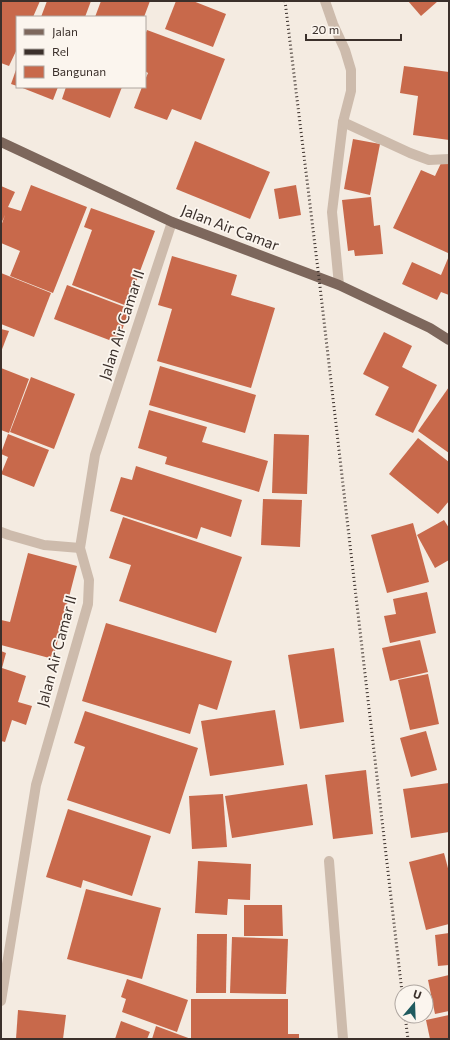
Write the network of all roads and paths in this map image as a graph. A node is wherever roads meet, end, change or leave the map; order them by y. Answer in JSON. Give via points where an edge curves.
{"nodes":[{"id":1,"x":325,"y":1,"type":"edge"},
{"id":2,"x":343,"y":122,"type":"junction"},
{"id":3,"x":1,"y":142,"type":"edge"},
{"id":4,"x":449,"y":159,"type":"edge"},
{"id":5,"x":172,"y":222,"type":"junction"},
{"id":6,"x":339,"y":285,"type":"junction"},
{"id":7,"x":449,"y":340,"type":"edge"},
{"id":8,"x":1,"y":532,"type":"edge"},
{"id":9,"x":80,"y":548,"type":"junction"},
{"id":10,"x":329,"y":861,"type":"dead end"},
{"id":11,"x":1,"y":1000,"type":"edge"},
{"id":12,"x":343,"y":1039,"type":"edge"}],
"edges":[{"from":1,"to":2,"type":"street","via":[[352,70],[351,91]]},
{"from":2,"to":4,"type":"street","via":[[429,160]]},
{"from":2,"to":6,"type":"street","via":[[332,212]]},
{"from":3,"to":5,"type":"main road","name":"Jalan Air Camar"},
{"from":5,"to":6,"type":"main road","name":"Jalan Air Camar"},
{"from":5,"to":9,"type":"street","name":"Jalan Air Camar II","via":[[94,455]]},
{"from":6,"to":7,"type":"main road","name":"Jalan Air Camar","via":[[430,328]]},
{"from":8,"to":9,"type":"street","via":[[44,545]]},
{"from":9,"to":11,"type":"street","name":"Jalan Air Camar II","via":[[89,580],[88,604],[36,785]]},
{"from":10,"to":12,"type":"street"}]}
